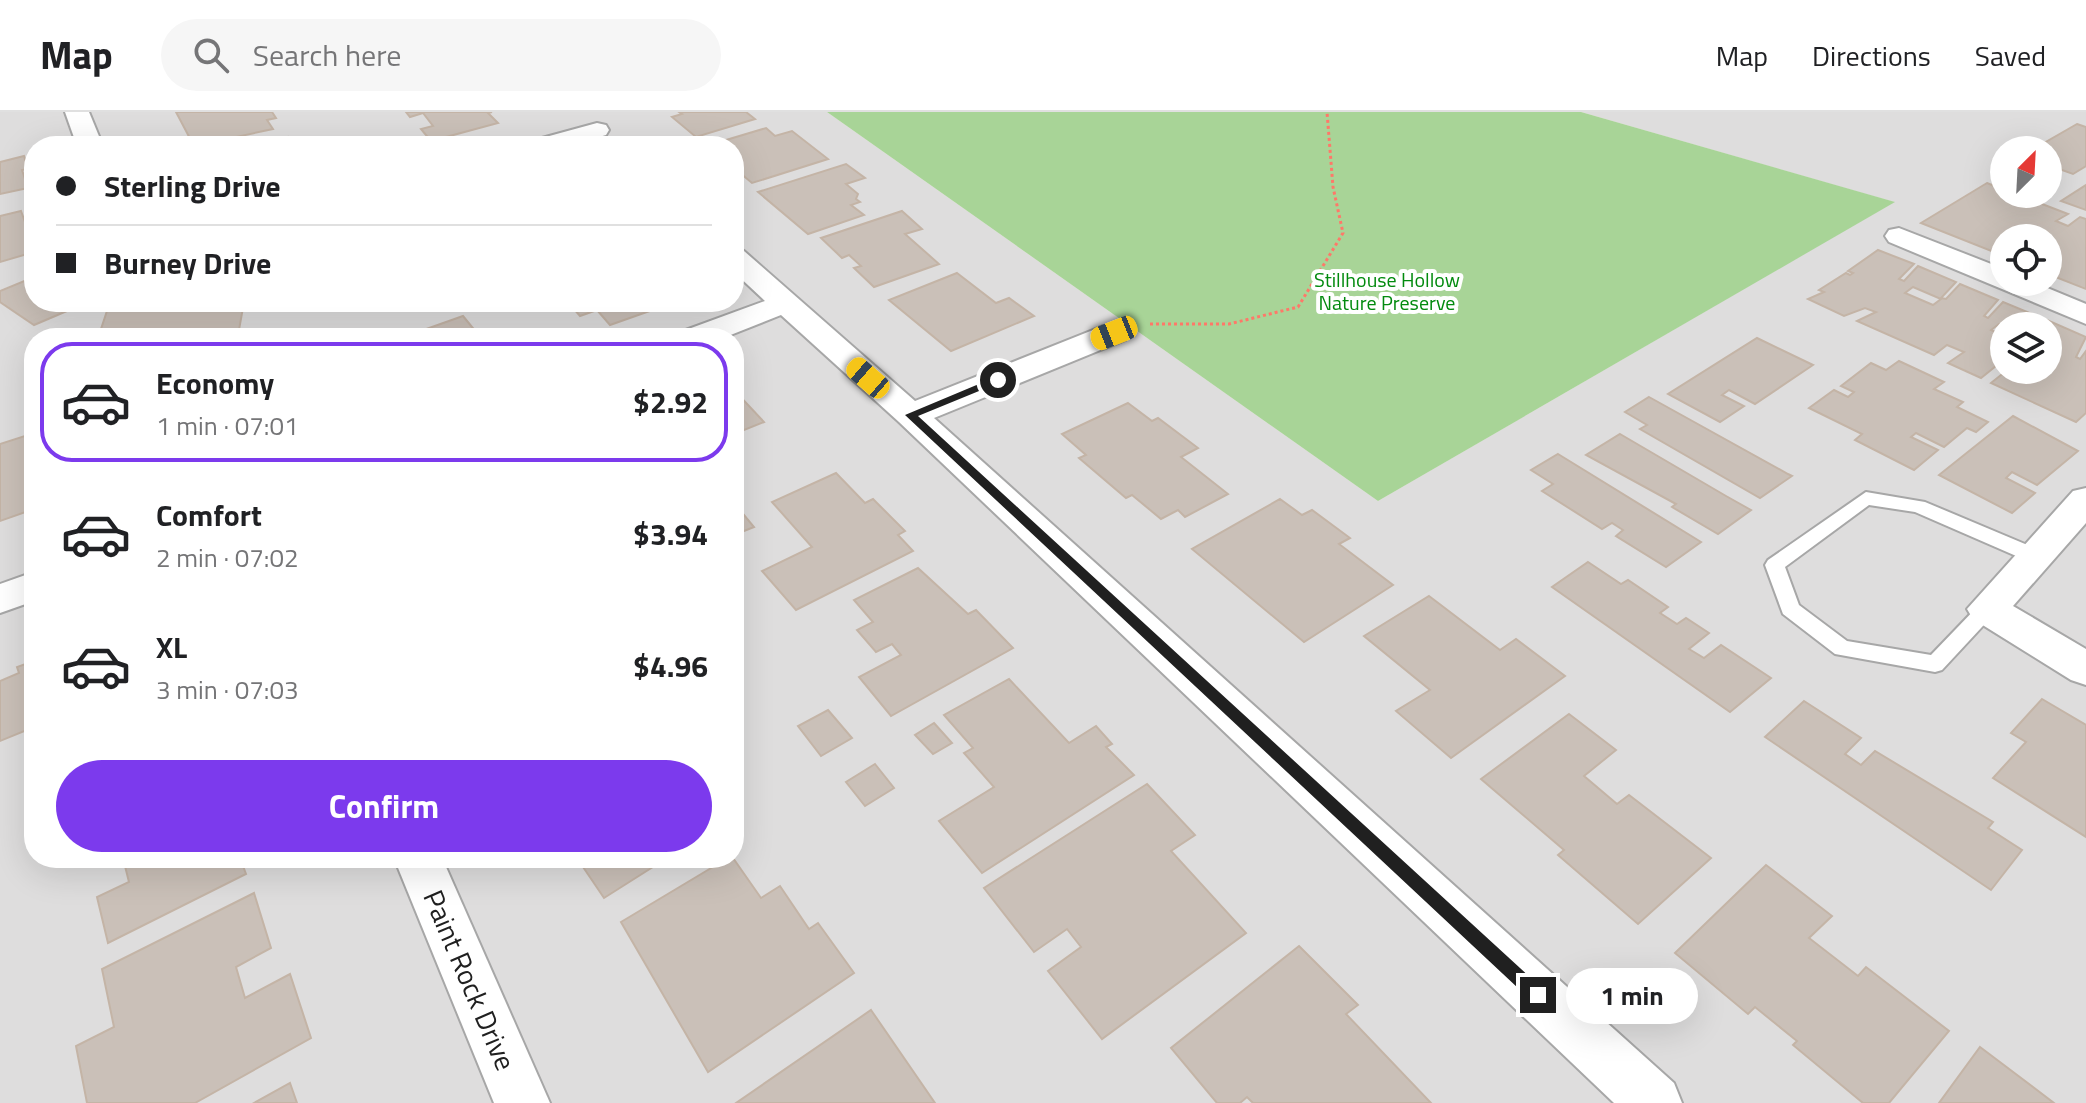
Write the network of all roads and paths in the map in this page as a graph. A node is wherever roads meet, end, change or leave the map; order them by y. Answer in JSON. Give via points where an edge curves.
{"nodes":[{"id":1,"x":77,"y":112,"type":"edge"},
{"id":2,"x":578,"y":112,"type":"edge"},
{"id":3,"x":1327,"y":112,"type":"edge"},
{"id":4,"x":86,"y":136,"type":"edge"},
{"id":5,"x":604,"y":136,"type":"edge"},
{"id":6,"x":1899,"y":236,"type":"dead end"},
{"id":7,"x":744,"y":266,"type":"edge"},
{"id":8,"x":1990,"y":274,"type":"edge"},
{"id":9,"x":2041,"y":296,"type":"edge"},
{"id":10,"x":784,"y":304,"type":"junction"},
{"id":11,"x":2086,"y":315,"type":"edge"},
{"id":12,"x":720,"y":328,"type":"edge"},
{"id":13,"x":1114,"y":333,"type":"joint"},
{"id":14,"x":911,"y":415,"type":"junction"},
{"id":15,"x":2086,"y":500,"type":"edge"},
{"id":16,"x":2037,"y":557,"type":"junction"},
{"id":17,"x":24,"y":590,"type":"edge"},
{"id":18,"x":0,"y":599,"type":"edge"},
{"id":19,"x":1987,"y":609,"type":"junction"},
{"id":20,"x":2086,"y":669,"type":"edge"},
{"id":21,"x":422,"y":868,"type":"edge"},
{"id":22,"x":522,"y":1103,"type":"edge"},
{"id":23,"x":1654,"y":1103,"type":"edge"}],
"edges":[{"from":1,"to":4,"type":"street"},
{"from":2,"to":5,"type":"street"},
{"from":3,"to":13,"type":"path","via":[[1343,233],[1298,307],[1229,324],[1140,324]]},
{"from":6,"to":8,"type":"street"},
{"from":7,"to":10,"type":"street"},
{"from":9,"to":11,"type":"street"},
{"from":10,"to":12,"type":"street"},
{"from":10,"to":14,"type":"street"},
{"from":13,"to":14,"type":"street"},
{"from":14,"to":23,"type":"street"},
{"from":15,"to":16,"type":"street"},
{"from":16,"to":19,"type":"street"},
{"from":16,"to":19,"type":"lane","via":[[1919,506],[1866,498],[1775,565],[1790,609],[1842,648],[1935,664]]},
{"from":17,"to":18,"type":"street"},
{"from":19,"to":20,"type":"street"},
{"from":21,"to":22,"type":"street","name":"Paint Rock Drive"}]}
